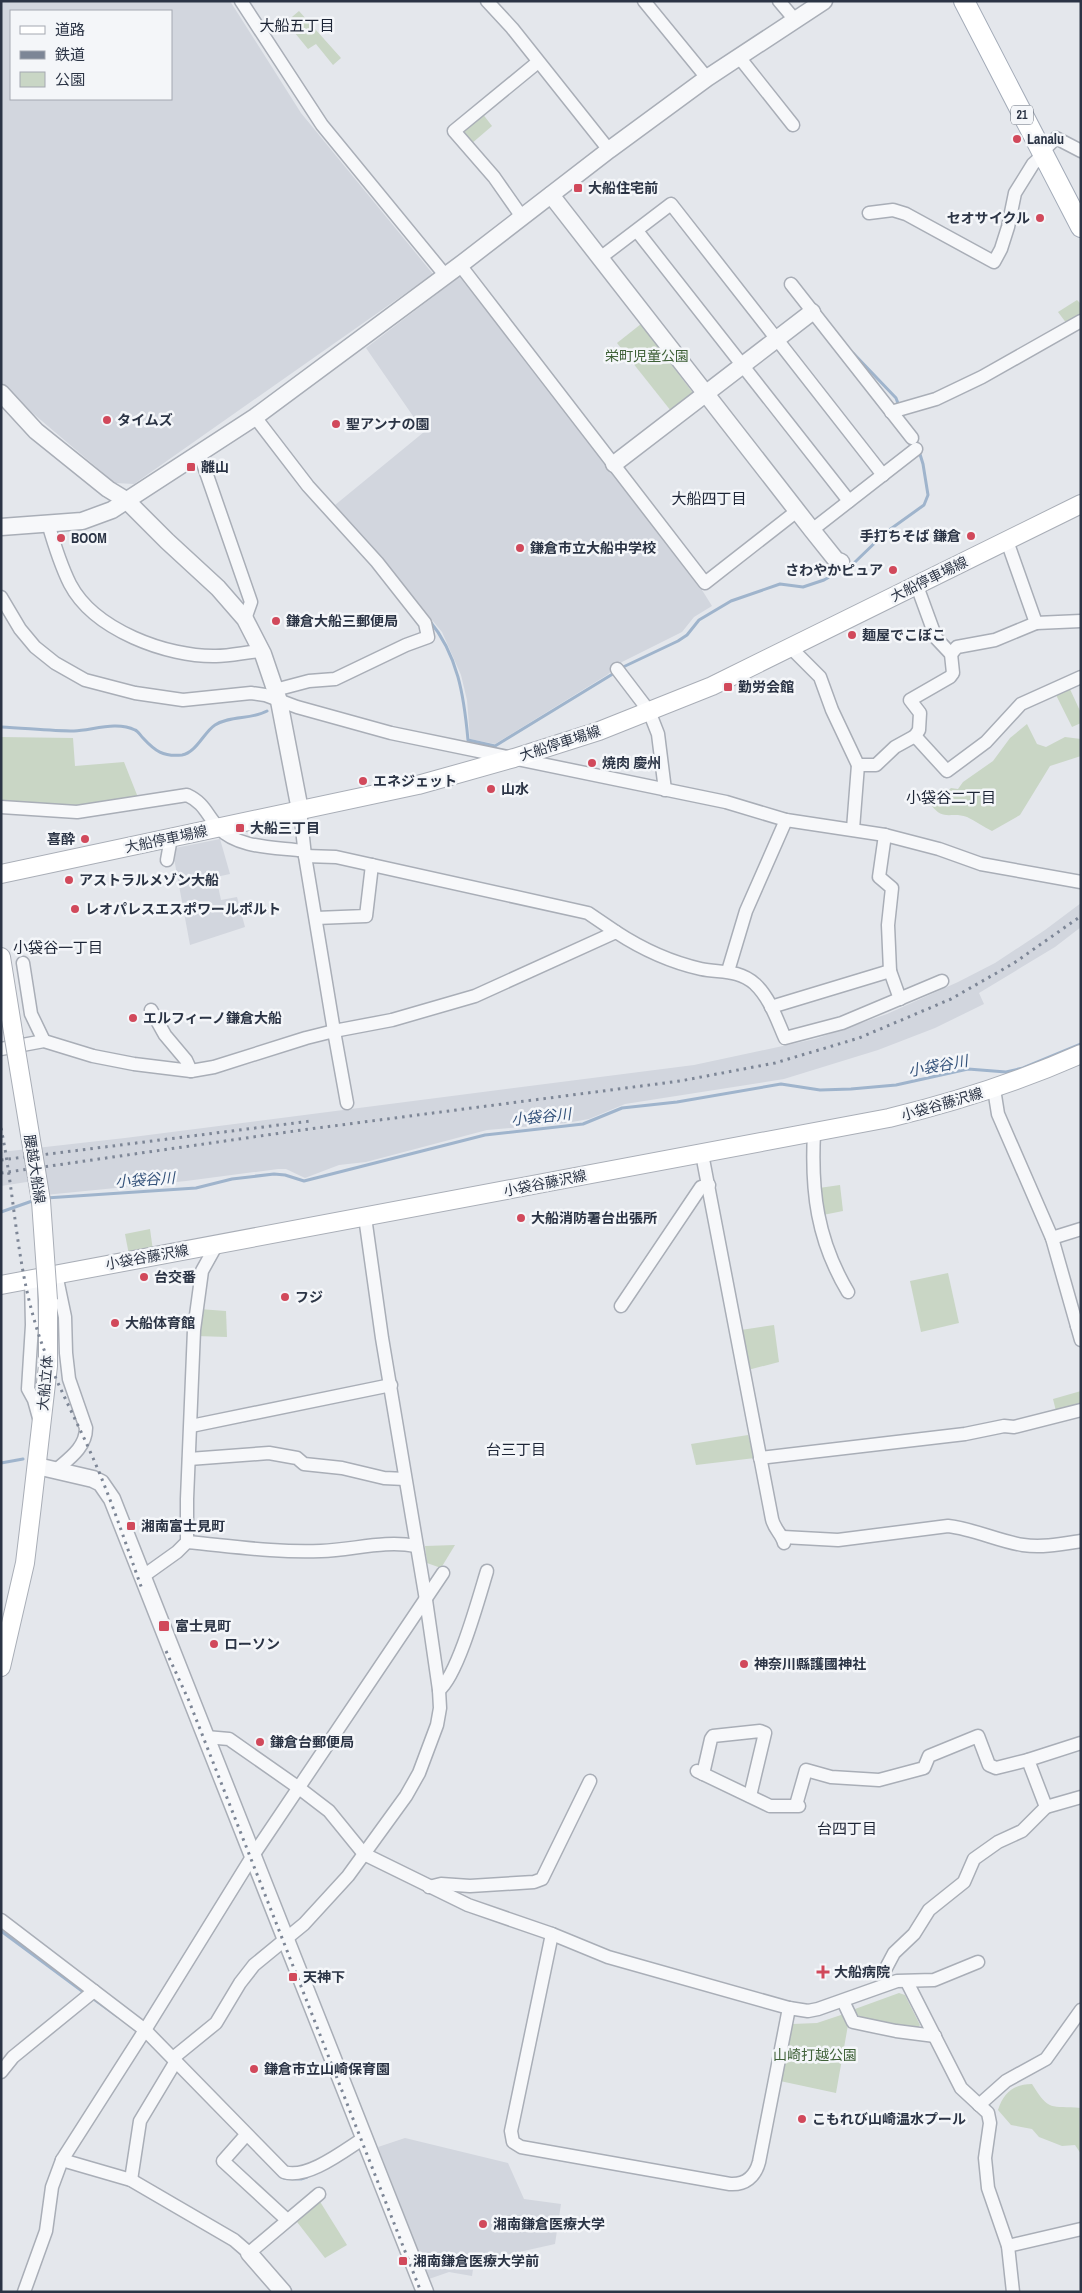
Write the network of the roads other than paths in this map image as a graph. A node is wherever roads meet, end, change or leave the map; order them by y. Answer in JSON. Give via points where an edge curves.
{"nodes":[{"id":1,"x":240,"y":1,"type":"edge"},
{"id":2,"x":487,"y":1,"type":"edge"},
{"id":3,"x":644,"y":1,"type":"edge"},
{"id":4,"x":779,"y":1,"type":"edge"},
{"id":5,"x":824,"y":1,"type":"edge"},
{"id":6,"x":964,"y":1,"type":"edge"},
{"id":7,"x":795,"y":20,"type":"junction"},
{"id":8,"x":739,"y":57,"type":"junction"},
{"id":9,"x":538,"y":62,"type":"junction"},
{"id":10,"x":708,"y":78,"type":"junction"},
{"id":11,"x":793,"y":125,"type":"dead end"},
{"id":12,"x":609,"y":150,"type":"junction"},
{"id":13,"x":1081,"y":151,"type":"edge"},
{"id":14,"x":1043,"y":153,"type":"junction"},
{"id":15,"x":551,"y":196,"type":"junction"},
{"id":16,"x":869,"y":213,"type":"dead end"},
{"id":17,"x":522,"y":217,"type":"junction"},
{"id":18,"x":1081,"y":227,"type":"edge"},
{"id":19,"x":637,"y":231,"type":"junction"},
{"id":20,"x":600,"y":258,"type":"junction"},
{"id":21,"x":460,"y":265,"type":"junction"},
{"id":22,"x":445,"y":275,"type":"junction"},
{"id":23,"x":790,"y":284,"type":"dead end"},
{"id":24,"x":812,"y":312,"type":"junction"},
{"id":25,"x":1081,"y":321,"type":"edge"},
{"id":26,"x":777,"y":339,"type":"junction"},
{"id":27,"x":743,"y":365,"type":"junction"},
{"id":28,"x":1,"y":393,"type":"edge"},
{"id":29,"x":706,"y":394,"type":"junction"},
{"id":30,"x":891,"y":412,"type":"junction"},
{"id":31,"x":255,"y":418,"type":"junction"},
{"id":32,"x":199,"y":452,"type":"junction"},
{"id":33,"x":614,"y":464,"type":"junction"},
{"id":34,"x":883,"y":475,"type":"junction"},
{"id":35,"x":126,"y":500,"type":"junction"},
{"id":36,"x":849,"y":501,"type":"junction"},
{"id":37,"x":1081,"y":504,"type":"edge"},
{"id":38,"x":797,"y":511,"type":"junction"},
{"id":39,"x":48,"y":523,"type":"junction"},
{"id":40,"x":1,"y":527,"type":"edge"},
{"id":41,"x":812,"y":530,"type":"junction"},
{"id":42,"x":1007,"y":541,"type":"junction"},
{"id":43,"x":841,"y":562,"type":"dead end"},
{"id":44,"x":917,"y":586,"type":"junction"},
{"id":45,"x":1,"y":597,"type":"edge"},
{"id":46,"x":245,"y":619,"type":"junction"},
{"id":47,"x":1081,"y":621,"type":"edge"},
{"id":48,"x":1036,"y":622,"type":"junction"},
{"id":49,"x":790,"y":647,"type":"junction"},
{"id":50,"x":262,"y":651,"type":"junction"},
{"id":51,"x":951,"y":654,"type":"junction"},
{"id":52,"x":617,"y":670,"type":"dead end"},
{"id":53,"x":1081,"y":677,"type":"edge"},
{"id":54,"x":277,"y":695,"type":"junction"},
{"id":55,"x":649,"y":711,"type":"junction"},
{"id":56,"x":915,"y":736,"type":"junction"},
{"id":57,"x":514,"y":758,"type":"junction"},
{"id":58,"x":858,"y":765,"type":"junction"},
{"id":59,"x":665,"y":790,"type":"junction"},
{"id":60,"x":1,"y":808,"type":"edge"},
{"id":61,"x":300,"y":810,"type":"junction"},
{"id":62,"x":786,"y":820,"type":"junction"},
{"id":63,"x":218,"y":828,"type":"junction"},
{"id":64,"x":853,"y":829,"type":"junction"},
{"id":65,"x":885,"y":835,"type":"junction"},
{"id":66,"x":171,"y":838,"type":"junction"},
{"id":67,"x":305,"y":853,"type":"junction"},
{"id":68,"x":166,"y":860,"type":"dead end"},
{"id":69,"x":372,"y":865,"type":"junction"},
{"id":70,"x":1,"y":874,"type":"edge"},
{"id":71,"x":1081,"y":882,"type":"edge"},
{"id":72,"x":316,"y":918,"type":"junction"},
{"id":73,"x":616,"y":932,"type":"junction"},
{"id":74,"x":1,"y":957,"type":"edge"},
{"id":75,"x":23,"y":964,"type":"dead end"},
{"id":76,"x":728,"y":971,"type":"junction"},
{"id":77,"x":890,"y":971,"type":"junction"},
{"id":78,"x":942,"y":981,"type":"dead end"},
{"id":79,"x":900,"y":999,"type":"junction"},
{"id":80,"x":771,"y":1007,"type":"junction"},
{"id":81,"x":151,"y":1010,"type":"dead end"},
{"id":82,"x":334,"y":1031,"type":"junction"},
{"id":83,"x":44,"y":1041,"type":"junction"},
{"id":84,"x":8,"y":1044,"type":"edge"},
{"id":85,"x":1081,"y":1054,"type":"edge"},
{"id":86,"x":191,"y":1071,"type":"junction"},
{"id":87,"x":994,"y":1089,"type":"junction"},
{"id":88,"x":346,"y":1103,"type":"dead end"},
{"id":89,"x":814,"y":1133,"type":"junction"},
{"id":90,"x":702,"y":1154,"type":"junction"},
{"id":91,"x":709,"y":1185,"type":"junction"},
{"id":92,"x":365,"y":1217,"type":"junction"},
{"id":93,"x":1081,"y":1229,"type":"edge"},
{"id":94,"x":1052,"y":1238,"type":"junction"},
{"id":95,"x":218,"y":1244,"type":"junction"},
{"id":96,"x":56,"y":1274,"type":"junction"},
{"id":97,"x":31,"y":1279,"type":"junction"},
{"id":98,"x":1,"y":1284,"type":"edge"},
{"id":99,"x":848,"y":1292,"type":"dead end"},
{"id":100,"x":48,"y":1300,"type":"joint"},
{"id":101,"x":621,"y":1306,"type":"dead end"},
{"id":102,"x":1079,"y":1325,"type":"edge"},
{"id":103,"x":1081,"y":1340,"type":"edge"},
{"id":104,"x":390,"y":1385,"type":"junction"},
{"id":105,"x":1081,"y":1410,"type":"edge"},
{"id":106,"x":191,"y":1426,"type":"junction"},
{"id":107,"x":41,"y":1431,"type":"junction"},
{"id":108,"x":760,"y":1458,"type":"junction"},
{"id":109,"x":189,"y":1459,"type":"junction"},
{"id":110,"x":37,"y":1466,"type":"junction"},
{"id":111,"x":56,"y":1470,"type":"junction"},
{"id":112,"x":405,"y":1479,"type":"junction"},
{"id":113,"x":1081,"y":1541,"type":"edge"},
{"id":114,"x":187,"y":1542,"type":"junction"},
{"id":115,"x":416,"y":1546,"type":"junction"},
{"id":116,"x":487,"y":1571,"type":"dead end"},
{"id":117,"x":442,"y":1572,"type":"dead end"},
{"id":118,"x":142,"y":1577,"type":"junction"},
{"id":119,"x":426,"y":1600,"type":"junction"},
{"id":120,"x":1,"y":1667,"type":"edge"},
{"id":121,"x":438,"y":1690,"type":"junction"},
{"id":122,"x":206,"y":1737,"type":"junction"},
{"id":123,"x":1081,"y":1743,"type":"edge"},
{"id":124,"x":1028,"y":1760,"type":"junction"},
{"id":125,"x":590,"y":1781,"type":"dead end"},
{"id":126,"x":299,"y":1788,"type":"junction"},
{"id":127,"x":750,"y":1796,"type":"junction"},
{"id":128,"x":1081,"y":1797,"type":"edge"},
{"id":129,"x":1046,"y":1807,"type":"junction"},
{"id":130,"x":364,"y":1854,"type":"junction"},
{"id":131,"x":252,"y":1856,"type":"junction"},
{"id":132,"x":429,"y":1887,"type":"junction"},
{"id":133,"x":1,"y":1920,"type":"edge"},
{"id":134,"x":552,"y":1934,"type":"junction"},
{"id":135,"x":286,"y":1938,"type":"junction"},
{"id":136,"x":978,"y":1962,"type":"dead end"},
{"id":137,"x":885,"y":1970,"type":"dead end"},
{"id":138,"x":907,"y":1982,"type":"junction"},
{"id":139,"x":94,"y":1991,"type":"junction"},
{"id":140,"x":843,"y":2001,"type":"junction"},
{"id":141,"x":789,"y":2008,"type":"junction"},
{"id":142,"x":1081,"y":2010,"type":"edge"},
{"id":143,"x":146,"y":2030,"type":"junction"},
{"id":144,"x":935,"y":2036,"type":"junction"},
{"id":145,"x":175,"y":2060,"type":"junction"},
{"id":146,"x":1,"y":2072,"type":"edge"},
{"id":147,"x":979,"y":2105,"type":"junction"},
{"id":148,"x":246,"y":2135,"type":"junction"},
{"id":149,"x":364,"y":2138,"type":"junction"},
{"id":150,"x":62,"y":2160,"type":"junction"},
{"id":151,"x":131,"y":2180,"type":"junction"},
{"id":152,"x":319,"y":2194,"type":"dead end"},
{"id":153,"x":286,"y":2219,"type":"junction"},
{"id":154,"x":1081,"y":2229,"type":"edge"},
{"id":155,"x":1008,"y":2246,"type":"junction"},
{"id":156,"x":249,"y":2252,"type":"junction"},
{"id":157,"x":24,"y":2292,"type":"edge"},
{"id":158,"x":283,"y":2292,"type":"edge"},
{"id":159,"x":425,"y":2292,"type":"edge"},
{"id":160,"x":1013,"y":2292,"type":"edge"}],
"edges":[{"from":1,"to":22,"type":"street","via":[[322,125]]},
{"from":2,"to":9,"type":"street"},
{"from":3,"to":10,"type":"street"},
{"from":4,"to":7,"type":"street"},
{"from":5,"to":7,"type":"street"},
{"from":6,"to":14,"type":"main road","number":"21"},
{"from":7,"to":8,"type":"street"},
{"from":8,"to":10,"type":"street"},
{"from":8,"to":11,"type":"street"},
{"from":9,"to":12,"type":"street"},
{"from":9,"to":17,"type":"street","via":[[454,131],[494,177]]},
{"from":10,"to":12,"type":"street"},
{"from":12,"to":15,"type":"street"},
{"from":13,"to":14,"type":"street","via":[[1056,138]]},
{"from":14,"to":16,"type":"street","via":[[1014,193],[1002,249],[994,262],[906,214],[893,210]]},
{"from":14,"to":18,"type":"main road","number":"21"},
{"from":15,"to":17,"type":"street"},
{"from":15,"to":20,"type":"street"},
{"from":17,"to":21,"type":"street"},
{"from":19,"to":20,"type":"street"},
{"from":19,"to":26,"type":"street","via":[[671,204]]},
{"from":19,"to":27,"type":"street"},
{"from":20,"to":29,"type":"street"},
{"from":21,"to":22,"type":"street"},
{"from":21,"to":33,"type":"street"},
{"from":22,"to":31,"type":"street"},
{"from":23,"to":24,"type":"street"},
{"from":24,"to":26,"type":"street"},
{"from":24,"to":30,"type":"street"},
{"from":25,"to":30,"type":"street","via":[[982,377],[936,399]]},
{"from":26,"to":27,"type":"street"},
{"from":26,"to":34,"type":"street"},
{"from":27,"to":29,"type":"street"},
{"from":27,"to":36,"type":"street"},
{"from":28,"to":35,"type":"street","via":[[36,431]]},
{"from":29,"to":33,"type":"street"},
{"from":29,"to":38,"type":"street"},
{"from":30,"to":34,"type":"street","via":[[914,444]]},
{"from":31,"to":32,"type":"street"},
{"from":31,"to":54,"type":"street","via":[[308,486],[377,562],[428,631],[428,637],[335,679],[309,681]]},
{"from":32,"to":35,"type":"street"},
{"from":32,"to":46,"type":"street","via":[[251,602]]},
{"from":33,"to":38,"type":"street","via":[[705,583]]},
{"from":34,"to":36,"type":"street"},
{"from":35,"to":39,"type":"street","via":[[96,517]]},
{"from":35,"to":46,"type":"street","via":[[218,588]]},
{"from":36,"to":41,"type":"street"},
{"from":37,"to":42,"type":"main road","name":"大船停車場線"},
{"from":38,"to":41,"type":"street"},
{"from":39,"to":40,"type":"street"},
{"from":39,"to":50,"type":"street","via":[[70,584],[79,597],[104,620],[126,634],[149,644],[192,654],[216,656]]},
{"from":41,"to":43,"type":"street"},
{"from":42,"to":44,"type":"main road","name":"大船停車場線"},
{"from":42,"to":48,"type":"street"},
{"from":44,"to":49,"type":"main road","name":"大船停車場線"},
{"from":44,"to":51,"type":"street","via":[[936,638]]},
{"from":45,"to":54,"type":"street","via":[[20,630],[35,647],[85,680],[158,698],[183,700]]},
{"from":46,"to":50,"type":"street"},
{"from":47,"to":48,"type":"street"},
{"from":48,"to":51,"type":"street","via":[[995,640],[957,648]]},
{"from":49,"to":55,"type":"main road","name":"大船停車場線","via":[[712,686]]},
{"from":49,"to":58,"type":"street","via":[[820,677]]},
{"from":50,"to":54,"type":"street"},
{"from":51,"to":56,"type":"street","via":[[954,673],[910,700],[920,713],[919,730]]},
{"from":52,"to":55,"type":"street"},
{"from":53,"to":56,"type":"street","via":[[1021,704],[986,742],[947,771]]},
{"from":54,"to":57,"type":"street","via":[[391,733]]},
{"from":54,"to":61,"type":"street"},
{"from":55,"to":57,"type":"main road","name":"大船停車場線"},
{"from":55,"to":59,"type":"street","via":[[658,734]]},
{"from":56,"to":58,"type":"street","via":[[895,747],[876,765]]},
{"from":57,"to":59,"type":"street"},
{"from":57,"to":61,"type":"main road","name":"大船停車場線","via":[[418,785]]},
{"from":58,"to":64,"type":"street"},
{"from":59,"to":62,"type":"street","via":[[726,802]]},
{"from":60,"to":63,"type":"street","via":[[77,812],[187,795],[202,804]]},
{"from":61,"to":63,"type":"main road","name":"大船停車場線"},
{"from":61,"to":67,"type":"street"},
{"from":62,"to":64,"type":"street"},
{"from":62,"to":76,"type":"street","via":[[746,911]]},
{"from":63,"to":66,"type":"main road","name":"大船停車場線"},
{"from":63,"to":67,"type":"street","via":[[228,836],[249,844]]},
{"from":64,"to":65,"type":"street"},
{"from":65,"to":71,"type":"street","via":[[981,864]]},
{"from":65,"to":77,"type":"street","via":[[879,877],[892,888],[888,925]]},
{"from":66,"to":68,"type":"street"},
{"from":66,"to":70,"type":"main road","name":"大船停車場線"},
{"from":67,"to":69,"type":"street"},
{"from":67,"to":72,"type":"street"},
{"from":69,"to":72,"type":"street","via":[[366,916]]},
{"from":69,"to":73,"type":"street","via":[[588,913]]},
{"from":72,"to":82,"type":"street"},
{"from":73,"to":76,"type":"street","via":[[640,948],[676,962]]},
{"from":73,"to":82,"type":"street","via":[[475,996],[392,1020]]},
{"from":74,"to":84,"type":"main road"},
{"from":75,"to":83,"type":"street","via":[[31,1014]]},
{"from":76,"to":80,"type":"street","via":[[754,983]]},
{"from":77,"to":79,"type":"street"},
{"from":77,"to":80,"type":"street"},
{"from":78,"to":79,"type":"street"},
{"from":79,"to":80,"type":"street","via":[[842,1023],[785,1038]]},
{"from":81,"to":86,"type":"street"},
{"from":82,"to":86,"type":"street"},
{"from":82,"to":88,"type":"street"},
{"from":83,"to":84,"type":"street"},
{"from":83,"to":86,"type":"street","via":[[102,1058]]},
{"from":84,"to":100,"type":"main road","name":"腰越大船線","bridge":true,"via":[[41,1201]]},
{"from":85,"to":87,"type":"main road","name":"小袋谷藤沢線"},
{"from":87,"to":89,"type":"main road","name":"小袋谷藤沢線","via":[[942,1106]]},
{"from":87,"to":94,"type":"street","via":[[998,1114]]},
{"from":89,"to":90,"type":"main road","name":"小袋谷藤沢線"},
{"from":89,"to":99,"type":"street","via":[[812,1170],[819,1224],[834,1268]]},
{"from":90,"to":91,"type":"street"},
{"from":90,"to":92,"type":"main road","name":"小袋谷藤沢線"},
{"from":91,"to":101,"type":"street","via":[[701,1187]]},
{"from":91,"to":108,"type":"street"},
{"from":92,"to":95,"type":"main road","name":"小袋谷藤沢線"},
{"from":92,"to":104,"type":"street"},
{"from":93,"to":94,"type":"street"},
{"from":94,"to":102,"type":"street"},
{"from":95,"to":96,"type":"main road","name":"小袋谷藤沢線"},
{"from":95,"to":106,"type":"street","via":[[202,1270],[194,1330]]},
{"from":96,"to":97,"type":"main road","name":"小袋谷藤沢線"},
{"from":96,"to":111,"type":"street","via":[[65,1317],[69,1379],[86,1436],[75,1453]]},
{"from":97,"to":98,"type":"main road","name":"小袋谷藤沢線"},
{"from":97,"to":107,"type":"street","via":[[28,1389]]},
{"from":100,"to":107,"type":"main road","name":"大船立体","via":[[48,1366]]},
{"from":102,"to":103,"type":"street"},
{"from":104,"to":106,"type":"street"},
{"from":104,"to":112,"type":"street"},
{"from":105,"to":108,"type":"street","via":[[1014,1427]]},
{"from":106,"to":109,"type":"street"},
{"from":107,"to":110,"type":"main road","name":"大船立体"},
{"from":108,"to":113,"type":"street","via":[[774,1526],[783,1540],[838,1540],[948,1526],[1032,1546]]},
{"from":109,"to":112,"type":"street","via":[[269,1453],[297,1458],[304,1464]]},
{"from":109,"to":114,"type":"street"},
{"from":110,"to":111,"type":"street"},
{"from":110,"to":120,"type":"main road","via":[[25,1563]]},
{"from":111,"to":118,"type":"street","via":[[101,1483],[108,1492]]},
{"from":112,"to":115,"type":"street"},
{"from":114,"to":115,"type":"street","via":[[320,1551],[392,1544]]},
{"from":114,"to":118,"type":"street"},
{"from":115,"to":119,"type":"street"},
{"from":116,"to":121,"type":"street","via":[[452,1672]]},
{"from":117,"to":119,"type":"street"},
{"from":118,"to":122,"type":"street"},
{"from":119,"to":121,"type":"street"},
{"from":119,"to":126,"type":"street"},
{"from":121,"to":130,"type":"street","via":[[440,1708],[437,1725],[419,1773]]},
{"from":122,"to":126,"type":"street","via":[[229,1739]]},
{"from":122,"to":131,"type":"street"},
{"from":123,"to":124,"type":"street"},
{"from":124,"to":127,"type":"street","via":[[996,1768],[989,1765],[978,1736],[928,1756],[924,1768],[879,1780],[831,1777],[806,1770],[797,1806],[770,1806]]},
{"from":124,"to":129,"type":"street"},
{"from":125,"to":132,"type":"street","via":[[542,1879],[524,1883]]},
{"from":126,"to":130,"type":"street","via":[[329,1811]]},
{"from":126,"to":131,"type":"street"},
{"from":127,"to":127,"type":"street","via":[[765,1733],[714,1736],[699,1772]]},
{"from":128,"to":129,"type":"street"},
{"from":129,"to":137,"type":"street","via":[[1022,1831],[998,1842],[974,1859],[964,1882],[929,1910],[914,1934],[894,1953]]},
{"from":130,"to":132,"type":"street"},
{"from":130,"to":135,"type":"street","via":[[304,1924]]},
{"from":131,"to":135,"type":"street"},
{"from":131,"to":143,"type":"street"},
{"from":132,"to":134,"type":"street","via":[[468,1905]]},
{"from":133,"to":139,"type":"street"},
{"from":134,"to":141,"type":"street","via":[[608,1957]]},
{"from":134,"to":141,"type":"street","via":[[512,2131],[513,2142],[520,2147],[730,2184],[747,2181],[759,2162]]},
{"from":135,"to":145,"type":"street","via":[[254,1965],[216,2023]]},
{"from":135,"to":149,"type":"street"},
{"from":136,"to":138,"type":"street","via":[[934,1980]]},
{"from":138,"to":140,"type":"street","via":[[896,1981]]},
{"from":138,"to":144,"type":"street"},
{"from":139,"to":143,"type":"street"},
{"from":139,"to":146,"type":"street","via":[[13,2057]]},
{"from":140,"to":141,"type":"street","via":[[808,2011]]},
{"from":140,"to":144,"type":"street","via":[[852,2022]]},
{"from":142,"to":147,"type":"street","via":[[1046,2059],[1006,2081]]},
{"from":143,"to":145,"type":"street"},
{"from":143,"to":150,"type":"street"},
{"from":144,"to":147,"type":"street","via":[[961,2088]]},
{"from":145,"to":148,"type":"street"},
{"from":145,"to":151,"type":"street","via":[[140,2120]]},
{"from":147,"to":155,"type":"street","via":[[988,2113],[990,2123],[985,2158],[988,2188]]},
{"from":148,"to":149,"type":"street","via":[[284,2172],[294,2175],[307,2172]]},
{"from":148,"to":153,"type":"street","via":[[223,2161]]},
{"from":149,"to":159,"type":"street"},
{"from":150,"to":151,"type":"street"},
{"from":150,"to":157,"type":"street","via":[[52,2187],[46,2231]]},
{"from":151,"to":156,"type":"street"},
{"from":152,"to":153,"type":"street"},
{"from":153,"to":156,"type":"street"},
{"from":154,"to":155,"type":"street"},
{"from":155,"to":160,"type":"street"},
{"from":156,"to":158,"type":"street"}]}
